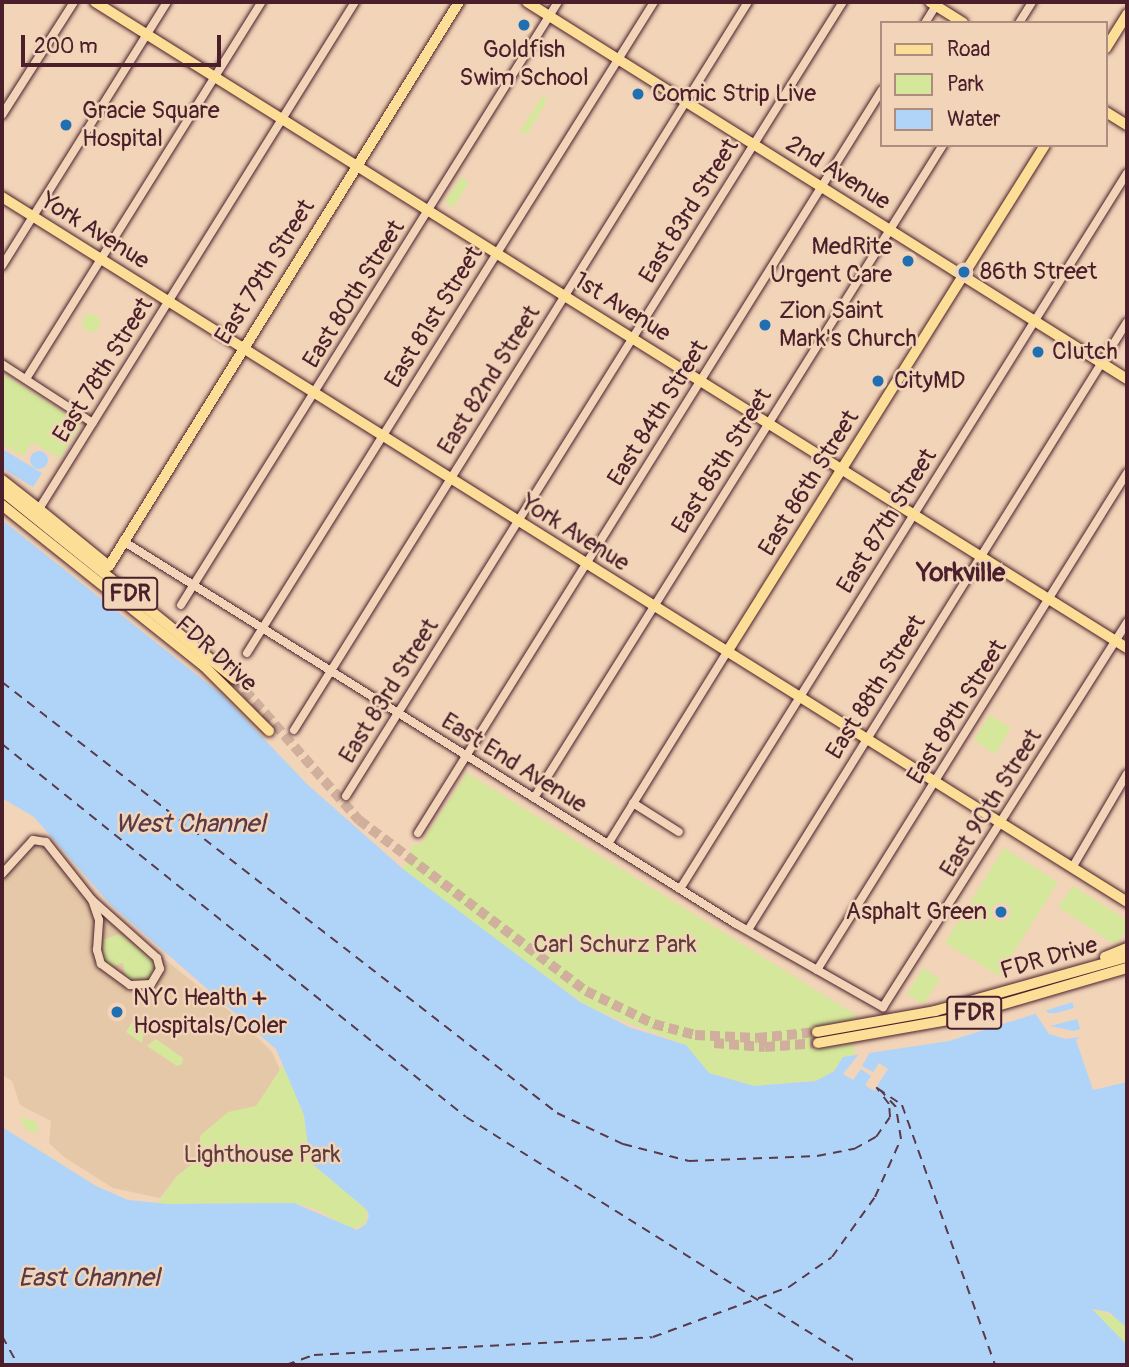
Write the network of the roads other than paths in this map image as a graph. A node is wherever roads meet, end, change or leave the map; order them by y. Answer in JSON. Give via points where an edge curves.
{"nodes":[{"id":1,"x":74,"y":2,"type":"edge"},
{"id":2,"x":95,"y":2,"type":"edge"},
{"id":3,"x":167,"y":2,"type":"edge"},
{"id":4,"x":262,"y":2,"type":"edge"},
{"id":5,"x":355,"y":2,"type":"edge"},
{"id":6,"x":458,"y":2,"type":"edge"},
{"id":7,"x":527,"y":2,"type":"edge"},
{"id":8,"x":558,"y":2,"type":"edge"},
{"id":9,"x":654,"y":2,"type":"edge"},
{"id":10,"x":748,"y":2,"type":"edge"},
{"id":11,"x":843,"y":2,"type":"edge"},
{"id":12,"x":1032,"y":2,"type":"edge"},
{"id":13,"x":934,"y":3,"type":"edge"},
{"id":14,"x":1127,"y":14,"type":"edge"},
{"id":15,"x":549,"y":16,"type":"junction"},
{"id":16,"x":926,"y":21,"type":"edge"},
{"id":17,"x":961,"y":21,"type":"edge"},
{"id":18,"x":1020,"y":21,"type":"edge"},
{"id":19,"x":146,"y":34,"type":"junction"},
{"id":20,"x":1108,"y":45,"type":"edge"},
{"id":21,"x":618,"y":60,"type":"junction"},
{"id":22,"x":215,"y":78,"type":"junction"},
{"id":23,"x":880,"y":93,"type":"edge"},
{"id":24,"x":686,"y":102,"type":"junction"},
{"id":25,"x":1108,"y":113,"type":"edge"},
{"id":26,"x":2,"y":115,"type":"edge"},
{"id":27,"x":282,"y":119,"type":"junction"},
{"id":28,"x":1127,"y":125,"type":"edge"},
{"id":29,"x":753,"y":145,"type":"junction"},
{"id":30,"x":942,"y":147,"type":"edge"},
{"id":31,"x":1044,"y":147,"type":"edge"},
{"id":32,"x":356,"y":165,"type":"junction"},
{"id":33,"x":1127,"y":173,"type":"edge"},
{"id":34,"x":821,"y":188,"type":"junction"},
{"id":35,"x":2,"y":197,"type":"edge"},
{"id":36,"x":429,"y":211,"type":"junction"},
{"id":37,"x":33,"y":217,"type":"junction"},
{"id":38,"x":889,"y":230,"type":"junction"},
{"id":39,"x":497,"y":253,"type":"junction"},
{"id":40,"x":101,"y":259,"type":"junction"},
{"id":41,"x":2,"y":266,"type":"edge"},
{"id":42,"x":963,"y":276,"type":"junction"},
{"id":43,"x":565,"y":296,"type":"junction"},
{"id":44,"x":169,"y":302,"type":"junction"},
{"id":45,"x":1035,"y":321,"type":"junction"},
{"id":46,"x":1127,"y":323,"type":"edge"},
{"id":47,"x":632,"y":338,"type":"junction"},
{"id":48,"x":242,"y":348,"type":"junction"},
{"id":49,"x":1102,"y":363,"type":"junction"},
{"id":50,"x":2,"y":364,"type":"edge"},
{"id":51,"x":26,"y":379,"type":"junction"},
{"id":52,"x":1127,"y":379,"type":"edge"},
{"id":53,"x":700,"y":381,"type":"junction"},
{"id":54,"x":314,"y":394,"type":"junction"},
{"id":55,"x":93,"y":423,"type":"junction"},
{"id":56,"x":768,"y":423,"type":"junction"},
{"id":57,"x":382,"y":436,"type":"junction"},
{"id":58,"x":843,"y":469,"type":"junction"},
{"id":59,"x":1127,"y":473,"type":"edge"},
{"id":60,"x":450,"y":479,"type":"junction"},
{"id":61,"x":2,"y":480,"type":"edge"},
{"id":62,"x":2,"y":491,"type":"edge"},
{"id":63,"x":2,"y":505,"type":"edge"},
{"id":64,"x":38,"y":509,"type":"junction"},
{"id":65,"x":914,"y":514,"type":"junction"},
{"id":66,"x":518,"y":521,"type":"junction"},
{"id":67,"x":122,"y":541,"type":"junction"},
{"id":68,"x":981,"y":556,"type":"junction"},
{"id":69,"x":586,"y":564,"type":"junction"},
{"id":70,"x":193,"y":585,"type":"junction"},
{"id":71,"x":1049,"y":600,"type":"junction"},
{"id":72,"x":181,"y":606,"type":"dead end"},
{"id":73,"x":654,"y":606,"type":"junction"},
{"id":74,"x":1127,"y":622,"type":"edge"},
{"id":75,"x":262,"y":628,"type":"junction"},
{"id":76,"x":1115,"y":641,"type":"junction"},
{"id":77,"x":1127,"y":648,"type":"edge"},
{"id":78,"x":727,"y":652,"type":"junction"},
{"id":79,"x":247,"y":653,"type":"dead end"},
{"id":80,"x":330,"y":671,"type":"junction"},
{"id":81,"x":234,"y":680,"type":"tunnel mouth"},
{"id":82,"x":799,"y":697,"type":"junction"},
{"id":83,"x":398,"y":713,"type":"junction"},
{"id":84,"x":294,"y":730,"type":"dead end"},
{"id":85,"x":269,"y":732,"type":"dead end"},
{"id":86,"x":866,"y":739,"type":"junction"},
{"id":87,"x":467,"y":756,"type":"junction"},
{"id":88,"x":1127,"y":775,"type":"edge"},
{"id":89,"x":936,"y":782,"type":"junction"},
{"id":90,"x":346,"y":796,"type":"dead end"},
{"id":91,"x":534,"y":798,"type":"junction"},
{"id":92,"x":633,"y":803,"type":"junction"},
{"id":93,"x":1001,"y":823,"type":"junction"},
{"id":94,"x":680,"y":832,"type":"dead end"},
{"id":95,"x":418,"y":833,"type":"dead end"},
{"id":96,"x":608,"y":844,"type":"junction"},
{"id":97,"x":1072,"y":868,"type":"junction"},
{"id":98,"x":2,"y":874,"type":"edge"},
{"id":99,"x":680,"y":889,"type":"junction"},
{"id":100,"x":92,"y":900,"type":"junction"},
{"id":101,"x":1127,"y":902,"type":"edge"},
{"id":102,"x":122,"y":929,"type":"junction"},
{"id":103,"x":748,"y":930,"type":"junction"},
{"id":104,"x":100,"y":937,"type":"junction"},
{"id":105,"x":1127,"y":948,"type":"edge"},
{"id":106,"x":1127,"y":957,"type":"edge"},
{"id":107,"x":1127,"y":968,"type":"edge"},
{"id":108,"x":817,"y":970,"type":"junction"},
{"id":109,"x":1074,"y":972,"type":"junction"},
{"id":110,"x":888,"y":1004,"type":"joint"}],
"edges":[{"from":1,"to":26,"type":"street"},
{"from":2,"to":19,"type":"main road","name":"1st Avenue"},
{"from":3,"to":19,"type":"street"},
{"from":4,"to":22,"type":"street"},
{"from":5,"to":27,"type":"street","name":"East 78th Street"},
{"from":6,"to":32,"type":"main road","name":"East 79th Street"},
{"from":7,"to":15,"type":"main road","name":"2nd Avenue"},
{"from":8,"to":15,"type":"street","name":"East 80th Street"},
{"from":9,"to":21,"type":"street","name":"East 81st Street"},
{"from":10,"to":24,"type":"street","name":"East 82nd Street"},
{"from":11,"to":29,"type":"street","name":"East 83rd Street"},
{"from":12,"to":18,"type":"street"},
{"from":13,"to":16,"type":"street"},
{"from":13,"to":17,"type":"main road"},
{"from":14,"to":20,"type":"main road"},
{"from":15,"to":21,"type":"main road","name":"2nd Avenue"},
{"from":15,"to":36,"type":"street","name":"East 80th Street"},
{"from":19,"to":22,"type":"main road","name":"1st Avenue"},
{"from":19,"to":37,"type":"street"},
{"from":21,"to":24,"type":"main road","name":"2nd Avenue"},
{"from":21,"to":39,"type":"street","name":"East 81st Street"},
{"from":22,"to":27,"type":"main road","name":"1st Avenue"},
{"from":22,"to":40,"type":"street"},
{"from":23,"to":34,"type":"street","name":"East 84th Street"},
{"from":24,"to":29,"type":"main road","name":"2nd Avenue"},
{"from":24,"to":43,"type":"street","name":"East 82nd Street"},
{"from":25,"to":28,"type":"main road"},
{"from":27,"to":32,"type":"main road","name":"1st Avenue"},
{"from":27,"to":44,"type":"street","name":"East 78th Street"},
{"from":29,"to":34,"type":"main road","name":"2nd Avenue"},
{"from":29,"to":47,"type":"street","name":"East 83rd Street"},
{"from":30,"to":38,"type":"street","name":"East 85th Street"},
{"from":31,"to":42,"type":"main road","name":"East 86th Street"},
{"from":32,"to":36,"type":"main road","name":"1st Avenue"},
{"from":32,"to":48,"type":"main road","name":"East 79th Street"},
{"from":33,"to":45,"type":"street","name":"East 87th Street"},
{"from":34,"to":38,"type":"main road","name":"2nd Avenue"},
{"from":34,"to":53,"type":"street","name":"East 84th Street"},
{"from":35,"to":37,"type":"main road","name":"York Avenue"},
{"from":36,"to":39,"type":"main road","name":"1st Avenue"},
{"from":36,"to":54,"type":"street","name":"East 80th Street"},
{"from":37,"to":40,"type":"main road","name":"York Avenue"},
{"from":37,"to":41,"type":"street"},
{"from":38,"to":42,"type":"main road","name":"2nd Avenue"},
{"from":38,"to":56,"type":"street","name":"East 85th Street"},
{"from":39,"to":43,"type":"main road","name":"1st Avenue"},
{"from":39,"to":57,"type":"street","name":"East 81st Street"},
{"from":40,"to":44,"type":"main road","name":"York Avenue"},
{"from":40,"to":51,"type":"street"},
{"from":42,"to":45,"type":"main road","name":"2nd Avenue"},
{"from":42,"to":58,"type":"main road","name":"East 86th Street"},
{"from":43,"to":47,"type":"main road","name":"1st Avenue"},
{"from":43,"to":60,"type":"street","name":"East 82nd Street"},
{"from":44,"to":48,"type":"main road","name":"York Avenue"},
{"from":44,"to":55,"type":"street","name":"East 78th Street"},
{"from":45,"to":49,"type":"main road","name":"2nd Avenue"},
{"from":45,"to":65,"type":"street","name":"East 87th Street"},
{"from":46,"to":49,"type":"street","name":"East 88th Street"},
{"from":47,"to":53,"type":"main road","name":"1st Avenue"},
{"from":47,"to":66,"type":"street","name":"East 83rd Street"},
{"from":48,"to":54,"type":"main road","name":"York Avenue"},
{"from":48,"to":67,"type":"main road","name":"East 79th Street"},
{"from":49,"to":52,"type":"main road","name":"2nd Avenue"},
{"from":49,"to":68,"type":"street","name":"East 88th Street"},
{"from":50,"to":51,"type":"street"},
{"from":51,"to":55,"type":"street"},
{"from":53,"to":56,"type":"main road","name":"1st Avenue"},
{"from":53,"to":69,"type":"street","name":"East 84th Street"},
{"from":54,"to":57,"type":"main road","name":"York Avenue"},
{"from":54,"to":70,"type":"street","name":"East 80th Street"},
{"from":55,"to":64,"type":"street","name":"East 78th Street"},
{"from":56,"to":58,"type":"main road","name":"1st Avenue"},
{"from":56,"to":73,"type":"street","name":"East 85th Street"},
{"from":57,"to":60,"type":"main road","name":"York Avenue"},
{"from":57,"to":75,"type":"street","name":"East 81st Street"},
{"from":58,"to":65,"type":"main road","name":"1st Avenue"},
{"from":58,"to":78,"type":"main road","name":"East 86th Street"},
{"from":59,"to":71,"type":"street","name":"East 89th Street"},
{"from":60,"to":66,"type":"main road","name":"York Avenue"},
{"from":60,"to":80,"type":"street","name":"East 82nd Street"},
{"from":61,"to":64,"type":"highway"},
{"from":62,"to":81,"type":"highway","name":"FDR Drive","number":"FDR"},
{"from":63,"to":85,"type":"highway","name":"FDR Drive","number":"FDR","via":[[204,666]]},
{"from":64,"to":67,"type":"main road","name":"East 79th Street","via":[[109,566]]},
{"from":65,"to":68,"type":"main road","name":"1st Avenue"},
{"from":65,"to":82,"type":"street","name":"East 87th Street"},
{"from":66,"to":69,"type":"main road","name":"York Avenue"},
{"from":66,"to":83,"type":"street","name":"East 83rd Street"},
{"from":67,"to":70,"type":"street","name":"East End Avenue"},
{"from":68,"to":71,"type":"main road","name":"1st Avenue"},
{"from":68,"to":86,"type":"street","name":"East 88th Street"},
{"from":69,"to":73,"type":"main road","name":"York Avenue"},
{"from":69,"to":87,"type":"street","name":"East 84th Street"},
{"from":70,"to":72,"type":"street","name":"East 80th Street"},
{"from":70,"to":75,"type":"street","name":"East End Avenue"},
{"from":71,"to":76,"type":"main road","name":"1st Avenue"},
{"from":71,"to":89,"type":"street","name":"East 89th Street"},
{"from":73,"to":78,"type":"main road","name":"York Avenue"},
{"from":73,"to":91,"type":"street","name":"East 85th Street"},
{"from":74,"to":76,"type":"street","name":"East 90th Street"},
{"from":75,"to":79,"type":"street","name":"East 81st Street"},
{"from":75,"to":80,"type":"street","name":"East End Avenue"},
{"from":76,"to":77,"type":"main road","name":"1st Avenue"},
{"from":76,"to":93,"type":"street","name":"East 90th Street"},
{"from":78,"to":82,"type":"main road","name":"York Avenue"},
{"from":78,"to":92,"type":"street","name":"East 86th Street"},
{"from":80,"to":83,"type":"street","name":"East End Avenue"},
{"from":80,"to":84,"type":"street","name":"East 82nd Street"},
{"from":82,"to":86,"type":"main road","name":"York Avenue"},
{"from":82,"to":99,"type":"street","name":"East 87th Street"},
{"from":83,"to":87,"type":"street","name":"East End Avenue"},
{"from":83,"to":90,"type":"street","name":"East 83rd Street"},
{"from":86,"to":89,"type":"main road","name":"York Avenue"},
{"from":86,"to":103,"type":"street","name":"East 88th Street"},
{"from":87,"to":91,"type":"street","name":"East End Avenue"},
{"from":87,"to":95,"type":"street","name":"East 84th Street"},
{"from":88,"to":97,"type":"street"},
{"from":89,"to":93,"type":"main road","name":"York Avenue"},
{"from":89,"to":108,"type":"street","name":"East 89th Street"},
{"from":91,"to":96,"type":"street","name":"East End Avenue"},
{"from":92,"to":94,"type":"street"},
{"from":92,"to":96,"type":"street","name":"East 86th Street"},
{"from":93,"to":97,"type":"main road","name":"York Avenue"},
{"from":93,"to":110,"type":"street","name":"East 90th Street"},
{"from":96,"to":99,"type":"street","name":"East End Avenue"},
{"from":97,"to":101,"type":"main road","name":"York Avenue"},
{"from":98,"to":100,"type":"street","via":[[39,839]]},
{"from":99,"to":103,"type":"street","name":"East End Avenue"},
{"from":100,"to":102,"type":"street"},
{"from":100,"to":104,"type":"street"},
{"from":102,"to":104,"type":"street"},
{"from":102,"to":104,"type":"street","via":[[157,958],[160,969],[151,984],[132,986],[103,966],[97,950]]},
{"from":103,"to":108,"type":"street","name":"East End Avenue"},
{"from":105,"to":109,"type":"highway"},
{"from":106,"to":109,"type":"highway","name":"FDR Drive","number":"FDR"},
{"from":107,"to":109,"type":"highway","name":"FDR Drive","number":"FDR","via":[[949,1020],[818,1038]]},
{"from":108,"to":110,"type":"street","name":"East End Avenue","via":[[878,1006]]}]}
